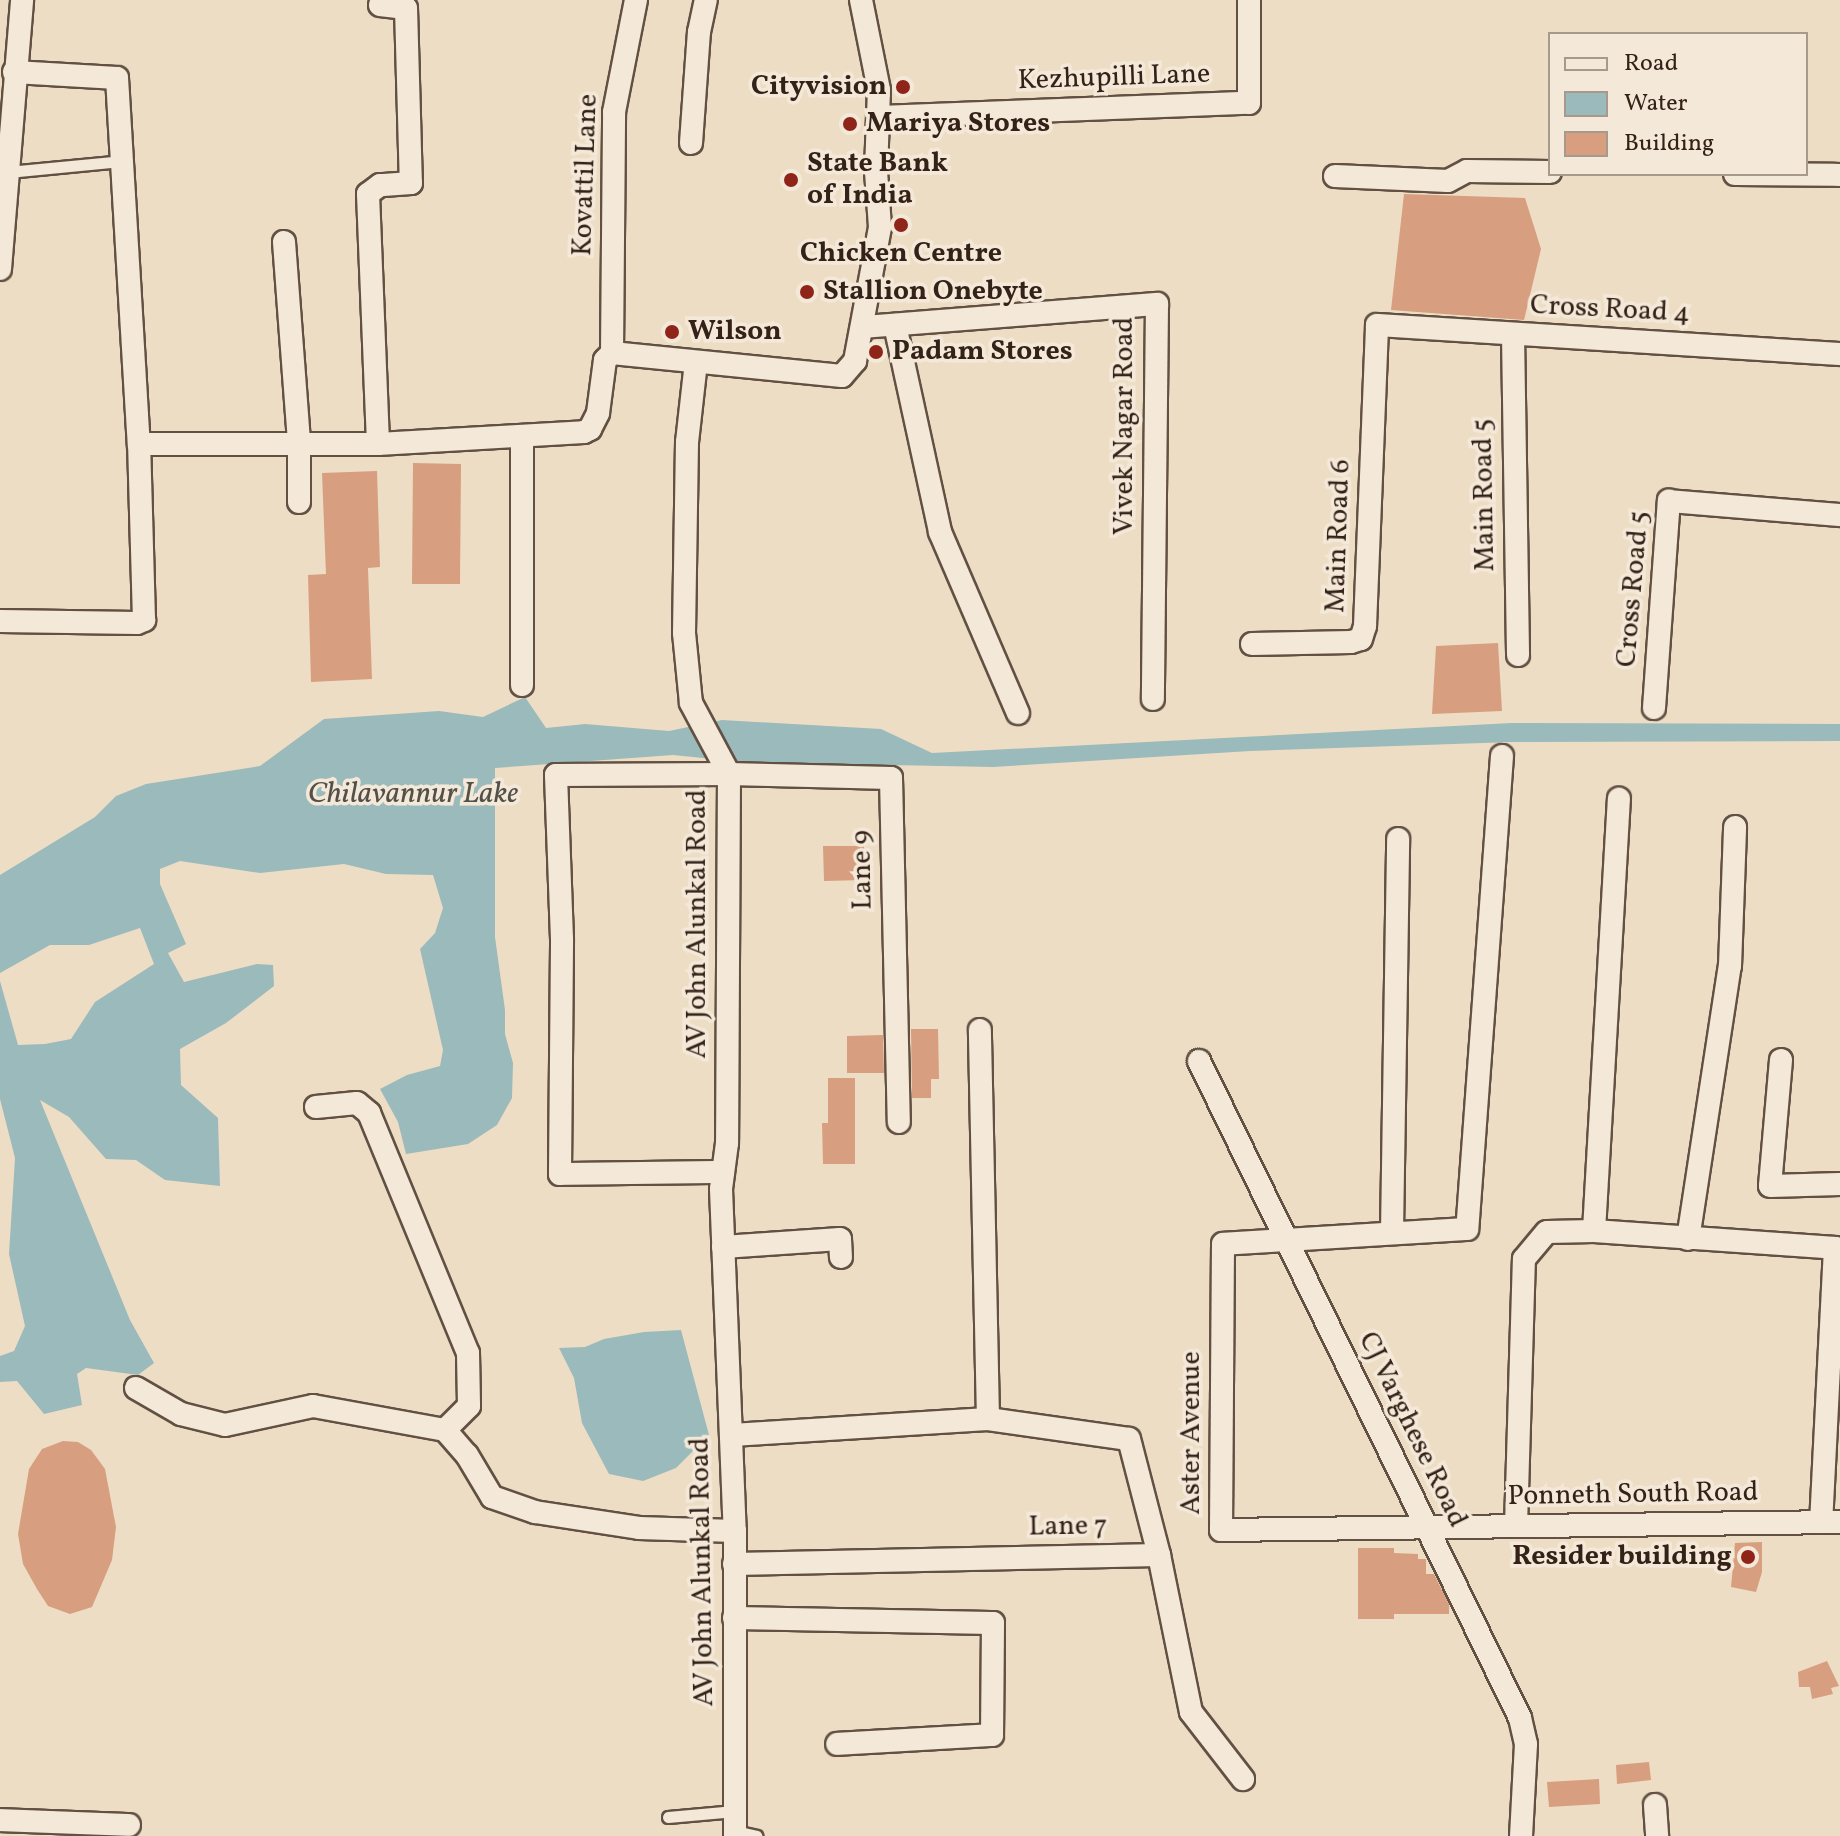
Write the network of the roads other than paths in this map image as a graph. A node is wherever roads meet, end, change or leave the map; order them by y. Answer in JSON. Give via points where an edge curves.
{"nodes":[{"id":1,"x":22,"y":0,"type":"edge"},
{"id":2,"x":636,"y":0,"type":"edge"},
{"id":3,"x":706,"y":0,"type":"edge"},
{"id":4,"x":861,"y":0,"type":"edge"},
{"id":5,"x":1249,"y":0,"type":"edge"},
{"id":6,"x":380,"y":5,"type":"dead end"},
{"id":7,"x":14,"y":72,"type":"junction"},
{"id":8,"x":878,"y":117,"type":"junction"},
{"id":9,"x":691,"y":143,"type":"dead end"},
{"id":10,"x":123,"y":161,"type":"junction"},
{"id":11,"x":7,"y":172,"type":"junction"},
{"id":12,"x":1548,"y":172,"type":"edge"},
{"id":13,"x":1808,"y":175,"type":"edge"},
{"id":14,"x":1840,"y":175,"type":"edge"},
{"id":15,"x":1335,"y":176,"type":"dead end"},
{"id":16,"x":284,"y":242,"type":"dead end"},
{"id":17,"x":0,"y":269,"type":"edge"},
{"id":18,"x":895,"y":325,"type":"junction"},
{"id":19,"x":1377,"y":325,"type":"joint"},
{"id":20,"x":863,"y":327,"type":"junction"},
{"id":21,"x":1513,"y":334,"type":"junction"},
{"id":22,"x":612,"y":353,"type":"junction"},
{"id":23,"x":1840,"y":354,"type":"edge"},
{"id":24,"x":696,"y":362,"type":"junction"},
{"id":25,"x":522,"y":437,"type":"junction"},
{"id":26,"x":299,"y":443,"type":"junction"},
{"id":27,"x":139,"y":444,"type":"junction"},
{"id":28,"x":378,"y":444,"type":"junction"},
{"id":29,"x":299,"y":502,"type":"dead end"},
{"id":30,"x":1840,"y":515,"type":"edge"},
{"id":31,"x":0,"y":621,"type":"edge"},
{"id":32,"x":1252,"y":644,"type":"dead end"},
{"id":33,"x":1518,"y":655,"type":"dead end"},
{"id":34,"x":522,"y":685,"type":"dead end"},
{"id":35,"x":1153,"y":699,"type":"dead end"},
{"id":36,"x":1654,"y":708,"type":"dead end"},
{"id":37,"x":1018,"y":713,"type":"dead end"},
{"id":38,"x":1502,"y":756,"type":"dead end"},
{"id":39,"x":729,"y":774,"type":"junction"},
{"id":40,"x":1619,"y":799,"type":"dead end"},
{"id":41,"x":1735,"y":827,"type":"dead end"},
{"id":42,"x":1398,"y":839,"type":"dead end"},
{"id":43,"x":980,"y":1030,"type":"dead end"},
{"id":44,"x":1781,"y":1060,"type":"dead end"},
{"id":45,"x":1199,"y":1061,"type":"dead end"},
{"id":46,"x":316,"y":1107,"type":"dead end"},
{"id":47,"x":899,"y":1122,"type":"dead end"},
{"id":48,"x":723,"y":1172,"type":"junction"},
{"id":49,"x":1840,"y":1184,"type":"edge"},
{"id":50,"x":1594,"y":1231,"type":"junction"},
{"id":51,"x":1392,"y":1232,"type":"junction"},
{"id":52,"x":1688,"y":1239,"type":"junction"},
{"id":53,"x":1288,"y":1241,"type":"junction"},
{"id":54,"x":723,"y":1247,"type":"junction"},
{"id":55,"x":841,"y":1257,"type":"dead end"},
{"id":56,"x":136,"y":1388,"type":"dead end"},
{"id":57,"x":1025,"y":1418,"type":"dead end"},
{"id":58,"x":988,"y":1419,"type":"junction"},
{"id":59,"x":445,"y":1430,"type":"junction"},
{"id":60,"x":732,"y":1435,"type":"junction"},
{"id":61,"x":1830,"y":1522,"type":"edge"},
{"id":62,"x":1516,"y":1526,"type":"junction"},
{"id":63,"x":1426,"y":1528,"type":"junction"},
{"id":64,"x":735,"y":1531,"type":"junction"},
{"id":65,"x":1159,"y":1555,"type":"junction"},
{"id":66,"x":734,"y":1564,"type":"junction"},
{"id":67,"x":734,"y":1618,"type":"junction"},
{"id":68,"x":837,"y":1744,"type":"dead end"},
{"id":69,"x":1243,"y":1779,"type":"dead end"},
{"id":70,"x":1655,"y":1805,"type":"dead end"},
{"id":71,"x":668,"y":1817,"type":"dead end"},
{"id":72,"x":0,"y":1820,"type":"edge"},
{"id":73,"x":129,"y":1825,"type":"dead end"},
{"id":74,"x":740,"y":1829,"type":"edge"},
{"id":75,"x":1521,"y":1836,"type":"edge"},
{"id":76,"x":1657,"y":1836,"type":"edge"}],
"edges":[{"from":1,"to":7,"type":"street"},
{"from":2,"to":22,"type":"street","name":"Kovattil Lane","via":[[614,112]]},
{"from":3,"to":9,"type":"street"},
{"from":4,"to":8,"type":"street","via":[[879,90]]},
{"from":5,"to":8,"type":"street","name":"Kezhupilli Lane","via":[[1249,103]]},
{"from":6,"to":28,"type":"street","via":[[406,8],[411,183],[380,185],[368,194]]},
{"from":7,"to":10,"type":"street","via":[[117,78]]},
{"from":7,"to":11,"type":"street"},
{"from":8,"to":20,"type":"street","via":[[880,227]]},
{"from":10,"to":11,"type":"lane"},
{"from":10,"to":27,"type":"street"},
{"from":11,"to":17,"type":"street"},
{"from":12,"to":15,"type":"street","via":[[1467,171],[1448,181]]},
{"from":13,"to":14,"type":"street"},
{"from":16,"to":26,"type":"street"},
{"from":18,"to":20,"type":"street","name":"Vivek Nagar Road"},
{"from":18,"to":35,"type":"street","name":"Vivek Nagar Road","via":[[1157,304]]},
{"from":18,"to":37,"type":"street","via":[[940,532]]},
{"from":19,"to":21,"type":"street","name":"Cross Road 4"},
{"from":19,"to":32,"type":"street","name":"Main Road 6","via":[[1361,639]]},
{"from":20,"to":24,"type":"street","via":[[855,361],[842,376]]},
{"from":21,"to":23,"type":"street","name":"Cross Road 4"},
{"from":21,"to":33,"type":"street","name":"Main Road 5"},
{"from":22,"to":24,"type":"street"},
{"from":22,"to":25,"type":"street","name":"Kovattil Lane","via":[[605,360],[598,413],[590,429]]},
{"from":24,"to":39,"type":"street","name":"AV John Alunkal Road","via":[[687,442],[684,633],[691,703]]},
{"from":25,"to":28,"type":"street"},
{"from":25,"to":34,"type":"street"},
{"from":26,"to":27,"type":"street"},
{"from":26,"to":28,"type":"street"},
{"from":26,"to":29,"type":"street"},
{"from":27,"to":31,"type":"street","via":[[144,620]]},
{"from":30,"to":36,"type":"street","name":"Cross Road 5","via":[[1669,501]]},
{"from":38,"to":51,"type":"street","via":[[1467,1229]]},
{"from":39,"to":47,"type":"street","name":"Lane 9","via":[[891,778]]},
{"from":39,"to":48,"type":"street","name":"AV John Alunkal Road"},
{"from":39,"to":48,"type":"street","via":[[556,775],[562,939],[560,1174]]},
{"from":40,"to":50,"type":"street"},
{"from":41,"to":52,"type":"street","via":[[1730,966]]},
{"from":42,"to":51,"type":"street"},
{"from":43,"to":58,"type":"street"},
{"from":44,"to":49,"type":"street","via":[[1770,1186]]},
{"from":45,"to":53,"type":"street","name":"CJ Varghese Road"},
{"from":46,"to":59,"type":"street","via":[[357,1103],[369,1113],[468,1353],[469,1406]]},
{"from":48,"to":54,"type":"street","name":"AV John Alunkal Road"},
{"from":50,"to":52,"type":"street"},
{"from":50,"to":62,"type":"street","via":[[1547,1232],[1524,1259]]},
{"from":51,"to":53,"type":"street"},
{"from":52,"to":61,"type":"street","via":[[1835,1248]]},
{"from":53,"to":63,"type":"street","name":"CJ Varghese Road"},
{"from":53,"to":63,"type":"street","name":"Aster Avenue","via":[[1223,1244],[1221,1530]]},
{"from":54,"to":55,"type":"street","via":[[840,1239]]},
{"from":54,"to":60,"type":"street","name":"AV John Alunkal Road"},
{"from":56,"to":59,"type":"street","via":[[181,1414],[225,1425],[313,1406]]},
{"from":57,"to":58,"type":"street"},
{"from":58,"to":60,"type":"street"},
{"from":58,"to":65,"type":"street","via":[[1129,1439]]},
{"from":59,"to":64,"type":"street","via":[[492,1497],[639,1528]]},
{"from":60,"to":64,"type":"street","name":"AV John Alunkal Road"},
{"from":61,"to":62,"type":"street","name":"Ponneth South Road"},
{"from":62,"to":63,"type":"street","name":"Ponneth South Road"},
{"from":63,"to":75,"type":"street","name":"CJ Varghese Road","via":[[1520,1718],[1526,1744]]},
{"from":64,"to":66,"type":"street","name":"AV John Alunkal Road"},
{"from":65,"to":66,"type":"street","name":"Lane 7"},
{"from":65,"to":69,"type":"street","via":[[1191,1712]]},
{"from":66,"to":67,"type":"street","name":"AV John Alunkal Road"},
{"from":67,"to":68,"type":"street","via":[[993,1623],[992,1735]]},
{"from":67,"to":74,"type":"street","name":"AV John Alunkal Road"},
{"from":70,"to":76,"type":"street"},
{"from":71,"to":74,"type":"lane"},
{"from":72,"to":73,"type":"street"}]}
